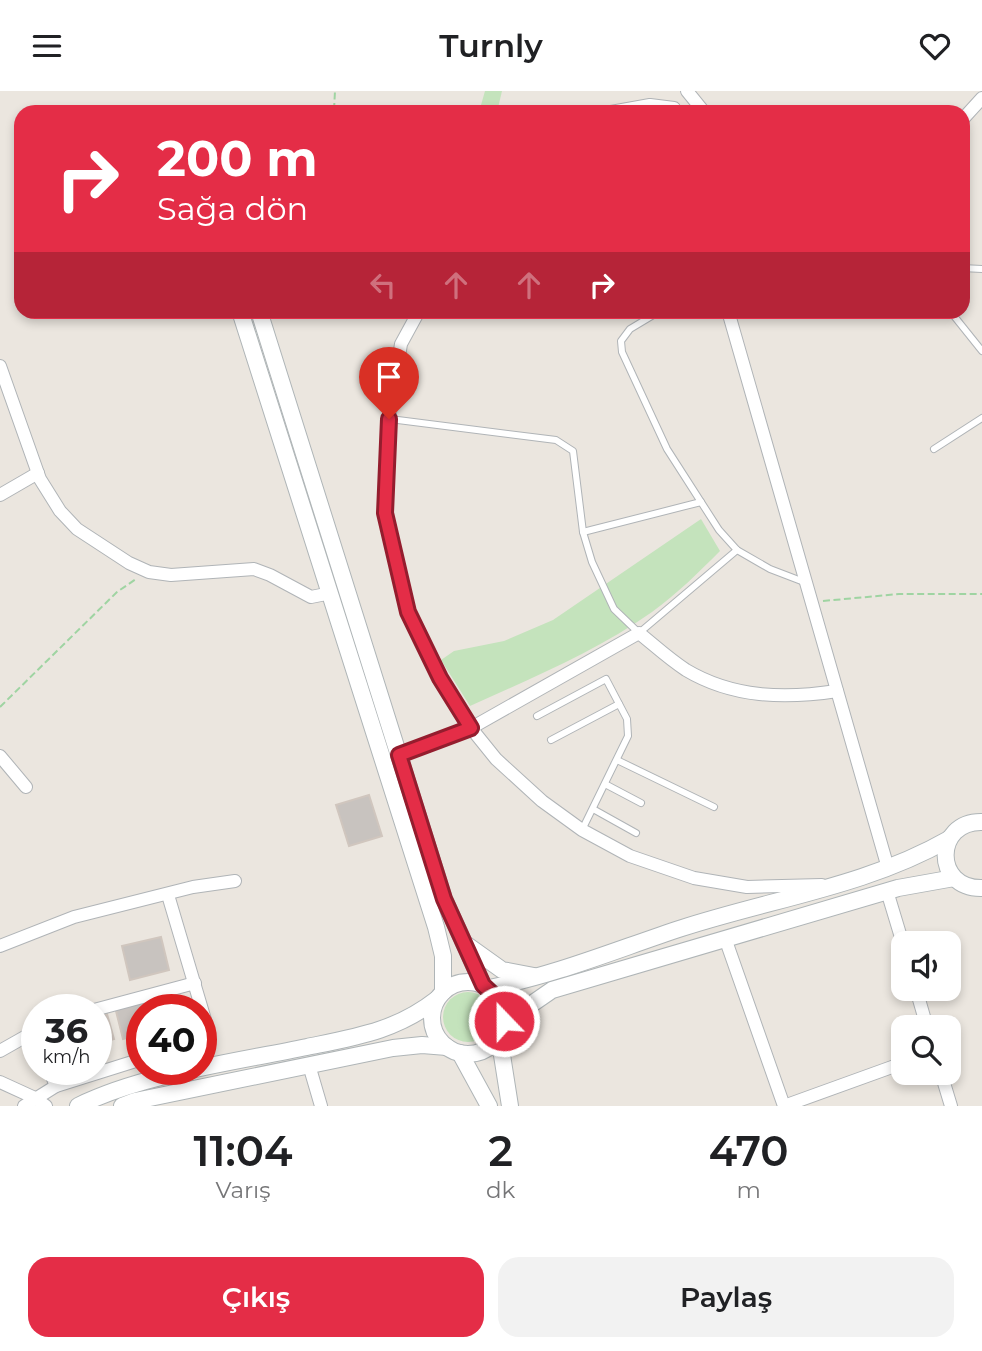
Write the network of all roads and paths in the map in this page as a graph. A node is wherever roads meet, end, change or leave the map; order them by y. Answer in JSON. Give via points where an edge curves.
{"nodes":[{"id":1,"x":685,"y":91,"type":"edge"},
{"id":2,"x":982,"y":98,"type":"edge"},
{"id":3,"x":698,"y":105,"type":"edge"},
{"id":4,"x":970,"y":111,"type":"edge"},
{"id":5,"x":243,"y":319,"type":"edge"},
{"id":6,"x":262,"y":319,"type":"edge"},
{"id":7,"x":415,"y":319,"type":"edge"},
{"id":8,"x":647,"y":319,"type":"edge"},
{"id":9,"x":730,"y":319,"type":"edge"},
{"id":10,"x":956,"y":319,"type":"edge"},
{"id":11,"x":982,"y":351,"type":"edge"},
{"id":12,"x":0,"y":366,"type":"edge"},
{"id":13,"x":982,"y":418,"type":"edge"},
{"id":14,"x":389,"y":419,"type":"junction"},
{"id":15,"x":934,"y":449,"type":"dead end"},
{"id":16,"x":38,"y":473,"type":"junction"},
{"id":17,"x":0,"y":495,"type":"edge"},
{"id":18,"x":701,"y":502,"type":"junction"},
{"id":19,"x":583,"y":532,"type":"junction"},
{"id":20,"x":737,"y":550,"type":"junction"},
{"id":21,"x":149,"y":572,"type":"junction"},
{"id":22,"x":806,"y":583,"type":"junction"},
{"id":23,"x":331,"y":593,"type":"junction"},
{"id":24,"x":982,"y":594,"type":"edge"},
{"id":25,"x":812,"y":602,"type":"junction"},
{"id":26,"x":639,"y":633,"type":"junction"},
{"id":27,"x":837,"y":691,"type":"junction"},
{"id":28,"x":619,"y":704,"type":"junction"},
{"id":29,"x":0,"y":708,"type":"edge"},
{"id":30,"x":537,"y":716,"type":"dead end"},
{"id":31,"x":471,"y":728,"type":"junction"},
{"id":32,"x":551,"y":740,"type":"dead end"},
{"id":33,"x":399,"y":755,"type":"junction"},
{"id":34,"x":0,"y":756,"type":"edge"},
{"id":35,"x":617,"y":760,"type":"junction"},
{"id":36,"x":605,"y":784,"type":"junction"},
{"id":37,"x":26,"y":787,"type":"dead end"},
{"id":38,"x":640,"y":803,"type":"dead end"},
{"id":39,"x":714,"y":807,"type":"dead end"},
{"id":40,"x":593,"y":809,"type":"junction"},
{"id":41,"x":982,"y":815,"type":"edge"},
{"id":42,"x":982,"y":822,"type":"edge"},
{"id":43,"x":964,"y":825,"type":"junction"},
{"id":44,"x":582,"y":830,"type":"junction"},
{"id":45,"x":636,"y":832,"type":"dead end"},
{"id":46,"x":949,"y":839,"type":"junction"},
{"id":47,"x":888,"y":868,"type":"junction"},
{"id":48,"x":954,"y":878,"type":"junction"},
{"id":49,"x":235,"y":881,"type":"dead end"},
{"id":50,"x":836,"y":885,"type":"junction"},
{"id":51,"x":747,"y":887,"type":"junction"},
{"id":52,"x":887,"y":891,"type":"junction"},
{"id":53,"x":979,"y":891,"type":"edge"},
{"id":54,"x":168,"y":895,"type":"junction"},
{"id":55,"x":757,"y":907,"type":"junction"},
{"id":56,"x":899,"y":931,"type":"edge"},
{"id":57,"x":725,"y":938,"type":"junction"},
{"id":58,"x":462,"y":941,"type":"junction"},
{"id":59,"x":0,"y":946,"type":"edge"},
{"id":60,"x":540,"y":977,"type":"junction"},
{"id":61,"x":195,"y":983,"type":"junction"},
{"id":62,"x":486,"y":987,"type":"junction"},
{"id":63,"x":198,"y":994,"type":"edge"},
{"id":64,"x":440,"y":995,"type":"junction"},
{"id":65,"x":112,"y":1005,"type":"edge"},
{"id":66,"x":500,"y":1032,"type":"junction"},
{"id":67,"x":21,"y":1040,"type":"edge"},
{"id":68,"x":453,"y":1050,"type":"junction"},
{"id":69,"x":0,"y":1051,"type":"edge"},
{"id":70,"x":126,"y":1064,"type":"edge"},
{"id":71,"x":309,"y":1065,"type":"junction"},
{"id":72,"x":217,"y":1066,"type":"edge"},
{"id":73,"x":891,"y":1067,"type":"edge"},
{"id":74,"x":0,"y":1082,"type":"edge"},
{"id":75,"x":138,"y":1085,"type":"edge"},
{"id":76,"x":945,"y":1085,"type":"edge"},
{"id":77,"x":56,"y":1086,"type":"joint"},
{"id":78,"x":29,"y":1102,"type":"edge"},
{"id":79,"x":46,"y":1106,"type":"edge"},
{"id":80,"x":78,"y":1106,"type":"edge"},
{"id":81,"x":122,"y":1106,"type":"edge"},
{"id":82,"x":321,"y":1106,"type":"edge"},
{"id":83,"x":489,"y":1106,"type":"edge"},
{"id":84,"x":510,"y":1106,"type":"edge"},
{"id":85,"x":784,"y":1106,"type":"edge"},
{"id":86,"x":951,"y":1106,"type":"edge"}],
"edges":[{"from":1,"to":3,"type":"street"},
{"from":2,"to":4,"type":"street"},
{"from":5,"to":23,"type":"street"},
{"from":6,"to":33,"type":"street"},
{"from":7,"to":14,"type":"street","via":[[401,344]]},
{"from":8,"to":18,"type":"lane","via":[[621,341],[622,352],[667,449]]},
{"from":9,"to":22,"type":"street"},
{"from":10,"to":11,"type":"lane"},
{"from":12,"to":16,"type":"street"},
{"from":13,"to":15,"type":"lane"},
{"from":14,"to":19,"type":"lane","via":[[556,440],[573,451]]},
{"from":14,"to":31,"type":"street","via":[[385,513],[408,612]]},
{"from":16,"to":17,"type":"street"},
{"from":16,"to":21,"type":"street","via":[[54,503],[77,529]]},
{"from":18,"to":19,"type":"lane"},
{"from":18,"to":20,"type":"lane"},
{"from":19,"to":26,"type":"lane","via":[[614,609]]},
{"from":20,"to":22,"type":"lane"},
{"from":20,"to":26,"type":"lane"},
{"from":21,"to":23,"type":"street","via":[[172,575],[246,568],[311,597]]},
{"from":21,"to":29,"type":"path","via":[[122,587]]},
{"from":22,"to":25,"type":"street"},
{"from":23,"to":64,"type":"street","via":[[436,927],[443,955]]},
{"from":24,"to":25,"type":"path","via":[[900,594]]},
{"from":25,"to":27,"type":"street"},
{"from":26,"to":27,"type":"street","via":[[685,669],[730,688],[783,697]]},
{"from":26,"to":31,"type":"street"},
{"from":27,"to":47,"type":"street"},
{"from":28,"to":30,"type":"lane","via":[[606,679]]},
{"from":28,"to":32,"type":"lane"},
{"from":28,"to":35,"type":"lane","via":[[629,730]]},
{"from":31,"to":33,"type":"street"},
{"from":31,"to":44,"type":"street","via":[[525,787]]},
{"from":33,"to":58,"type":"street","via":[[444,899]]},
{"from":34,"to":37,"type":"street"},
{"from":35,"to":36,"type":"lane"},
{"from":35,"to":39,"type":"lane"},
{"from":36,"to":38,"type":"lane"},
{"from":36,"to":40,"type":"lane"},
{"from":40,"to":44,"type":"lane"},
{"from":40,"to":45,"type":"lane"},
{"from":41,"to":43,"type":"street"},
{"from":42,"to":43,"type":"street"},
{"from":43,"to":46,"type":"street"},
{"from":44,"to":51,"type":"street","via":[[673,872]]},
{"from":46,"to":47,"type":"street"},
{"from":46,"to":48,"type":"street","via":[[945,860]]},
{"from":47,"to":50,"type":"street"},
{"from":48,"to":52,"type":"street"},
{"from":48,"to":53,"type":"street"},
{"from":49,"to":54,"type":"street"},
{"from":50,"to":51,"type":"street"},
{"from":50,"to":55,"type":"street"},
{"from":51,"to":55,"type":"street","via":[[755,894]]},
{"from":52,"to":56,"type":"street"},
{"from":52,"to":57,"type":"street"},
{"from":54,"to":59,"type":"street","via":[[74,917]]},
{"from":54,"to":61,"type":"street"},
{"from":55,"to":60,"type":"street"},
{"from":57,"to":66,"type":"street","via":[[552,990]]},
{"from":57,"to":85,"type":"street"},
{"from":58,"to":60,"type":"street","via":[[502,970]]},
{"from":58,"to":62,"type":"street"},
{"from":60,"to":62,"type":"street"},
{"from":61,"to":63,"type":"street"},
{"from":61,"to":65,"type":"street"},
{"from":62,"to":64,"type":"street","via":[[461,982]]},
{"from":62,"to":66,"type":"street","via":[[502,1006]]},
{"from":64,"to":68,"type":"street","via":[[432,1014],[434,1028]]},
{"from":64,"to":72,"type":"street","via":[[408,1019],[372,1034]]},
{"from":66,"to":68,"type":"street","via":[[482,1050]]},
{"from":66,"to":84,"type":"street"},
{"from":67,"to":69,"type":"street"},
{"from":68,"to":71,"type":"street","via":[[422,1045],[393,1048]]},
{"from":68,"to":83,"type":"street"},
{"from":70,"to":77,"type":"street"},
{"from":71,"to":81,"type":"street"},
{"from":71,"to":82,"type":"street"},
{"from":73,"to":85,"type":"street"},
{"from":74,"to":78,"type":"street"},
{"from":75,"to":80,"type":"street"},
{"from":76,"to":86,"type":"street"},
{"from":77,"to":78,"type":"street"},
{"from":78,"to":79,"type":"street"}]}
